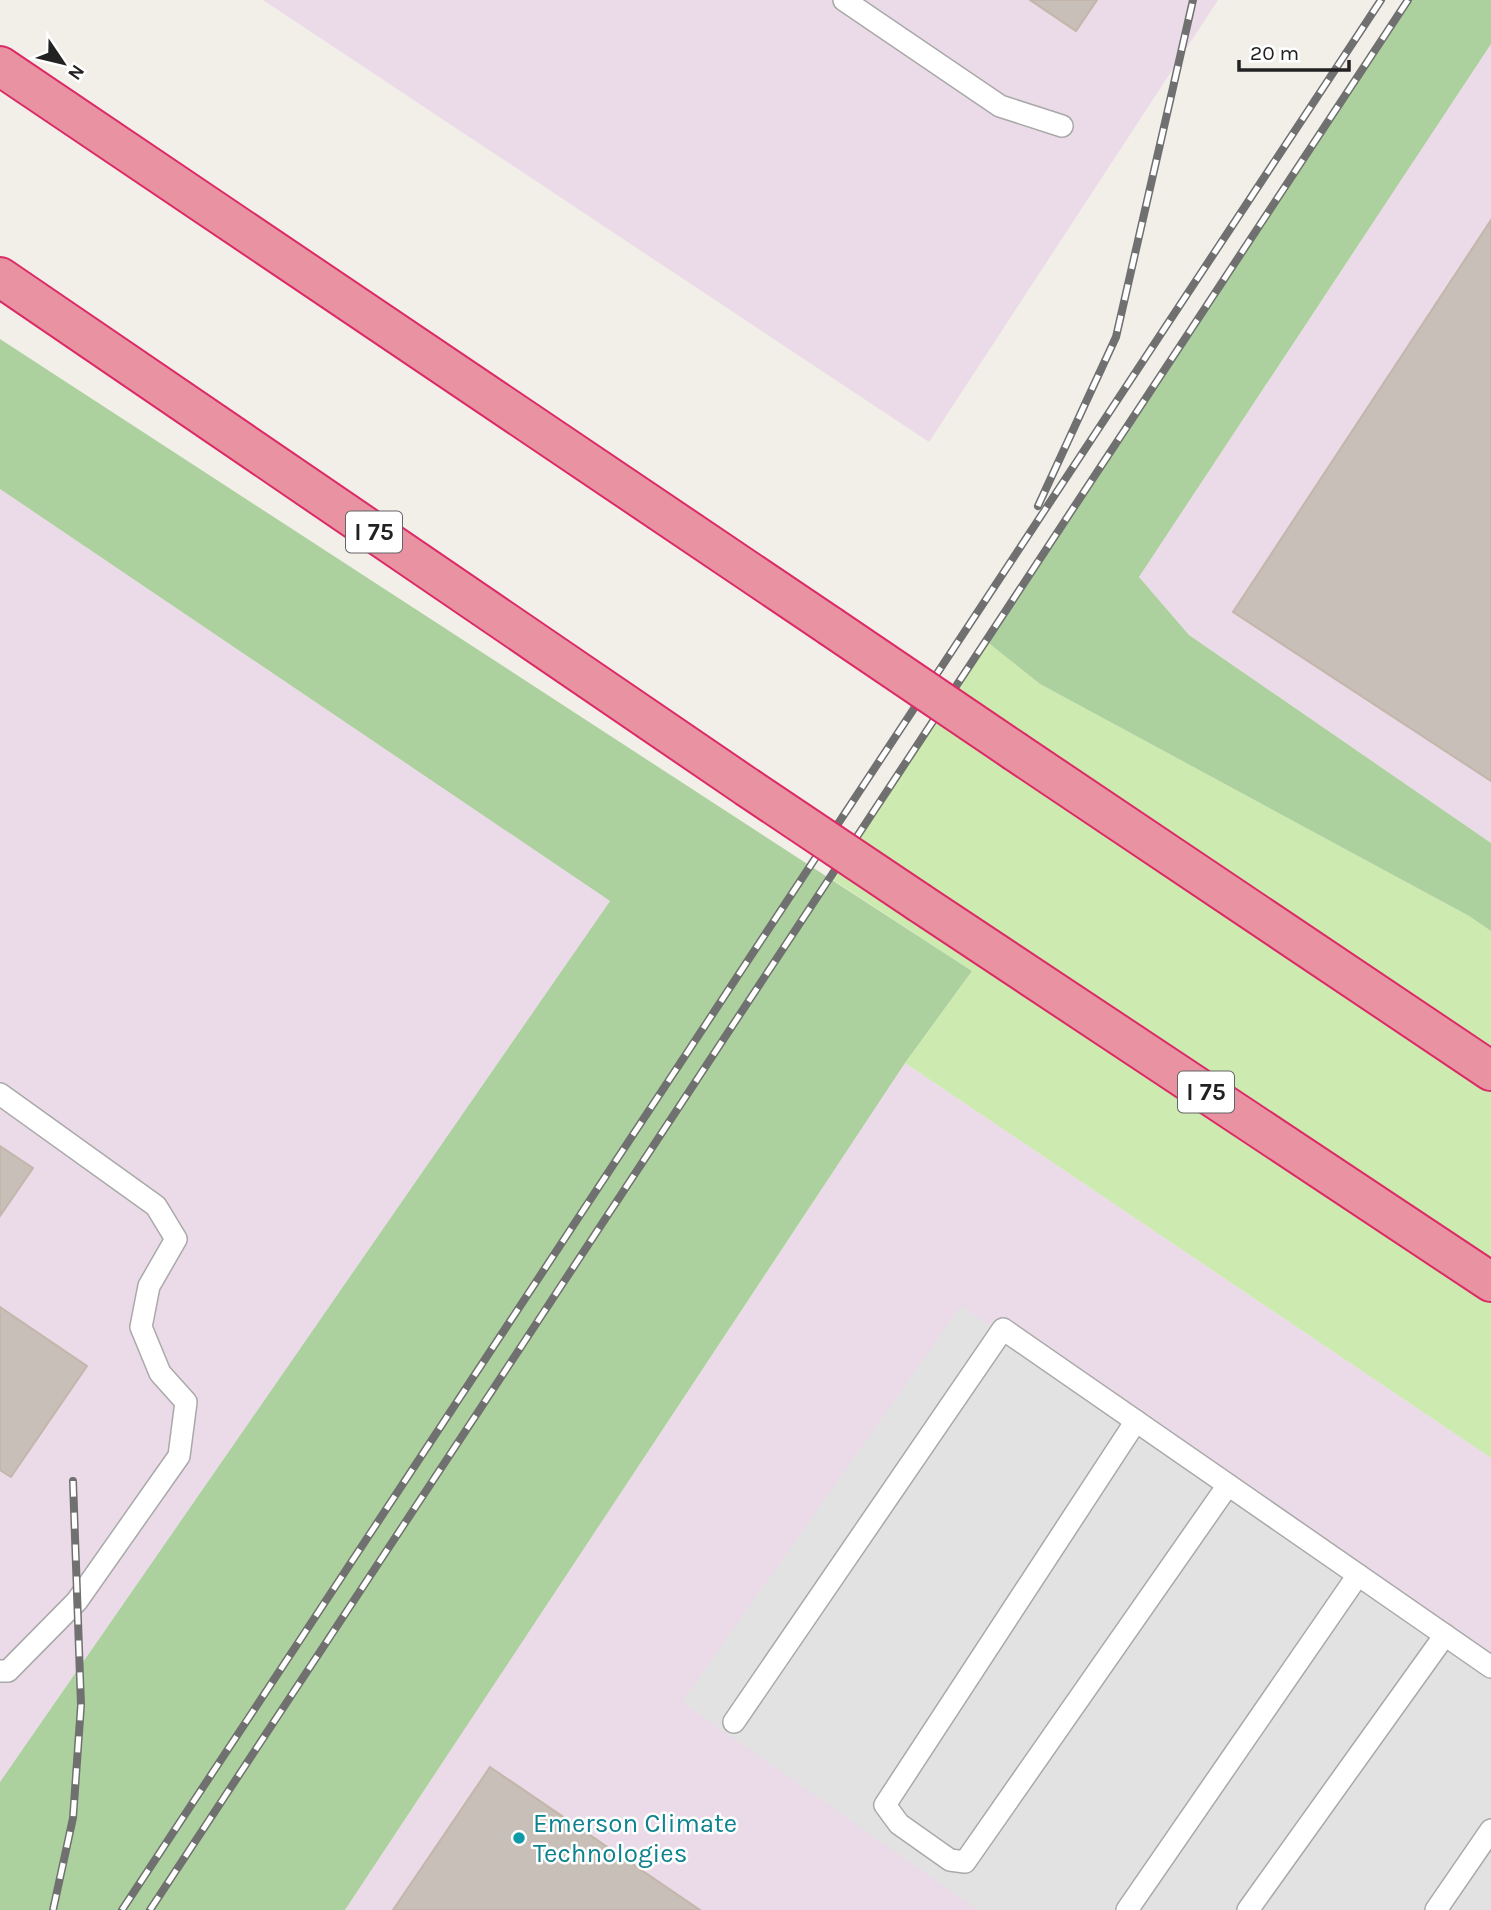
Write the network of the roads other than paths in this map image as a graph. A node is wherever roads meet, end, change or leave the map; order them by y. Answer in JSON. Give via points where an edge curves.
{"nodes":[{"id":1,"x":844,"y":0,"type":"edge"},
{"id":2,"x":0,"y":57,"type":"edge"},
{"id":3,"x":0,"y":66,"type":"edge"},
{"id":4,"x":1062,"y":126,"type":"dead end"},
{"id":5,"x":95,"y":129,"type":"junction"},
{"id":6,"x":0,"y":277,"type":"edge"},
{"id":7,"x":1491,"y":1071,"type":"edge"},
{"id":8,"x":0,"y":1094,"type":"edge"},
{"id":9,"x":1491,"y":1282,"type":"edge"},
{"id":10,"x":1136,"y":1421,"type":"junction"},
{"id":11,"x":1228,"y":1485,"type":"junction"},
{"id":12,"x":1359,"y":1575,"type":"junction"},
{"id":13,"x":1445,"y":1635,"type":"junction"},
{"id":14,"x":1491,"y":1667,"type":"edge"},
{"id":15,"x":0,"y":1671,"type":"edge"},
{"id":16,"x":734,"y":1722,"type":"dead end"},
{"id":17,"x":1491,"y":1830,"type":"edge"},
{"id":18,"x":1127,"y":1910,"type":"edge"},
{"id":19,"x":1248,"y":1910,"type":"edge"},
{"id":20,"x":1436,"y":1910,"type":"edge"}],
"edges":[{"from":1,"to":4,"type":"lane","via":[[1000,106]]},
{"from":2,"to":5,"type":"highway"},
{"from":3,"to":5,"type":"highway"},
{"from":5,"to":7,"type":"highway","bridge":true},
{"from":6,"to":9,"type":"highway","number":"I 75","bridge":true,"via":[[747,787]]},
{"from":8,"to":15,"type":"lane","via":[[156,1206],[177,1239],[149,1286],[141,1327],[160,1373],[186,1402],[179,1455],[77,1601],[8,1671]]},
{"from":10,"to":11,"type":"lane"},
{"from":10,"to":11,"type":"lane","via":[[885,1805],[899,1824],[950,1860],[965,1861]]},
{"from":10,"to":16,"type":"lane","via":[[1003,1329]]},
{"from":11,"to":12,"type":"lane"},
{"from":12,"to":13,"type":"lane"},
{"from":12,"to":18,"type":"lane"},
{"from":13,"to":14,"type":"lane"},
{"from":13,"to":19,"type":"lane"},
{"from":17,"to":20,"type":"lane"}]}
